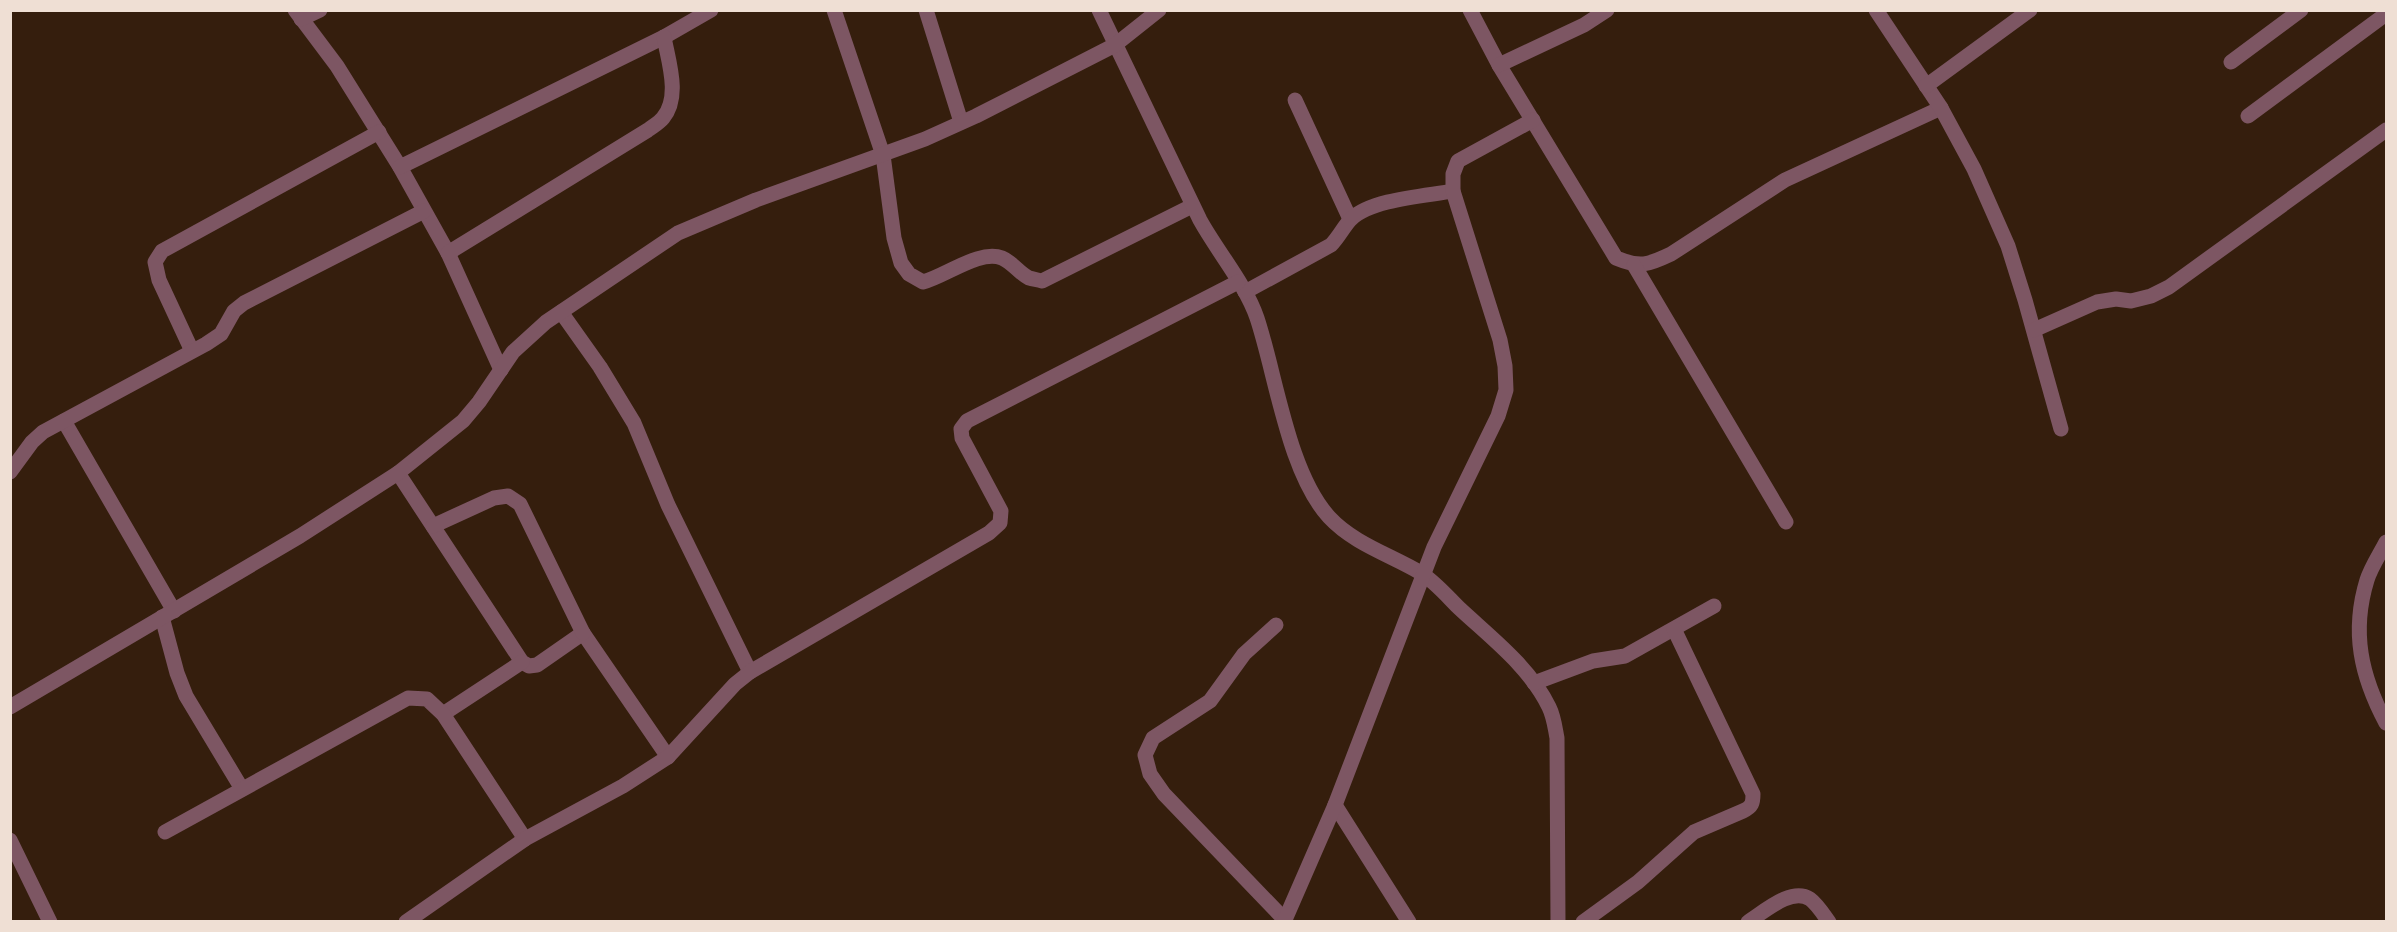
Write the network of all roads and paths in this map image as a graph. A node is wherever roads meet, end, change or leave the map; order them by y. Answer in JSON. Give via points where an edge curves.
{"nodes":[{"id":1,"x":320,"y":10,"type":"edge"},
{"id":2,"x":711,"y":10,"type":"edge"},
{"id":3,"x":834,"y":10,"type":"edge"},
{"id":4,"x":926,"y":10,"type":"edge"},
{"id":5,"x":1099,"y":10,"type":"edge"},
{"id":6,"x":1159,"y":10,"type":"edge"},
{"id":7,"x":1470,"y":10,"type":"edge"},
{"id":8,"x":1607,"y":10,"type":"edge"},
{"id":9,"x":1876,"y":10,"type":"edge"},
{"id":10,"x":2030,"y":10,"type":"edge"},
{"id":11,"x":2301,"y":10,"type":"edge"},
{"id":12,"x":2386,"y":14,"type":"edge"},
{"id":13,"x":298,"y":15,"type":"edge"},
{"id":14,"x":664,"y":37,"type":"junction"},
{"id":15,"x":1115,"y":45,"type":"junction"},
{"id":16,"x":2231,"y":62,"type":"dead end"},
{"id":17,"x":1499,"y":65,"type":"junction"},
{"id":18,"x":1926,"y":86,"type":"junction"},
{"id":19,"x":1295,"y":100,"type":"dead end"},
{"id":20,"x":1941,"y":108,"type":"junction"},
{"id":21,"x":2248,"y":116,"type":"dead end"},
{"id":22,"x":1533,"y":120,"type":"junction"},
{"id":23,"x":961,"y":122,"type":"junction"},
{"id":24,"x":2386,"y":130,"type":"edge"},
{"id":25,"x":379,"y":132,"type":"junction"},
{"id":26,"x":883,"y":155,"type":"junction"},
{"id":27,"x":400,"y":167,"type":"junction"},
{"id":28,"x":1454,"y":191,"type":"junction"},
{"id":29,"x":1192,"y":206,"type":"junction"},
{"id":30,"x":424,"y":211,"type":"junction"},
{"id":31,"x":1350,"y":219,"type":"junction"},
{"id":32,"x":448,"y":253,"type":"junction"},
{"id":33,"x":1634,"y":266,"type":"junction"},
{"id":34,"x":1241,"y":287,"type":"junction"},
{"id":35,"x":561,"y":312,"type":"junction"},
{"id":36,"x":2034,"y":330,"type":"junction"},
{"id":37,"x":192,"y":351,"type":"junction"},
{"id":38,"x":501,"y":370,"type":"junction"},
{"id":39,"x":64,"y":421,"type":"junction"},
{"id":40,"x":2061,"y":429,"type":"dead end"},
{"id":41,"x":10,"y":472,"type":"edge"},
{"id":42,"x":398,"y":473,"type":"junction"},
{"id":43,"x":1786,"y":522,"type":"dead end"},
{"id":44,"x":433,"y":526,"type":"junction"},
{"id":45,"x":2386,"y":542,"type":"edge"},
{"id":46,"x":1424,"y":575,"type":"junction"},
{"id":47,"x":1714,"y":606,"type":"dead end"},
{"id":48,"x":168,"y":614,"type":"junction"},
{"id":49,"x":1276,"y":625,"type":"dead end"},
{"id":50,"x":1674,"y":629,"type":"junction"},
{"id":51,"x":583,"y":633,"type":"junction"},
{"id":52,"x":522,"y":662,"type":"junction"},
{"id":53,"x":750,"y":672,"type":"junction"},
{"id":54,"x":1534,"y":683,"type":"junction"},
{"id":55,"x":2386,"y":690,"type":"edge"},
{"id":56,"x":2373,"y":698,"type":"junction"},
{"id":57,"x":10,"y":707,"type":"edge"},
{"id":58,"x":443,"y":714,"type":"junction"},
{"id":59,"x":2386,"y":723,"type":"edge"},
{"id":60,"x":668,"y":757,"type":"junction"},
{"id":61,"x":242,"y":789,"type":"junction"},
{"id":62,"x":1335,"y":805,"type":"junction"},
{"id":63,"x":165,"y":832,"type":"dead end"},
{"id":64,"x":525,"y":839,"type":"junction"},
{"id":65,"x":10,"y":840,"type":"edge"},
{"id":66,"x":50,"y":921,"type":"edge"},
{"id":67,"x":406,"y":921,"type":"edge"},
{"id":68,"x":1285,"y":921,"type":"edge"},
{"id":69,"x":1409,"y":921,"type":"edge"},
{"id":70,"x":1558,"y":921,"type":"edge"},
{"id":71,"x":1583,"y":921,"type":"edge"},
{"id":72,"x":1748,"y":921,"type":"edge"},
{"id":73,"x":1829,"y":921,"type":"edge"}],
"edges":[{"from":1,"to":13,"type":"street"},
{"from":2,"to":14,"type":"street"},
{"from":3,"to":26,"type":"street"},
{"from":4,"to":23,"type":"street"},
{"from":5,"to":15,"type":"street"},
{"from":6,"to":15,"type":"street"},
{"from":7,"to":17,"type":"street"},
{"from":8,"to":17,"type":"street"},
{"from":9,"to":18,"type":"street"},
{"from":10,"to":18,"type":"street"},
{"from":11,"to":16,"type":"street"},
{"from":12,"to":21,"type":"street"},
{"from":13,"to":25,"type":"street","via":[[338,66]]},
{"from":14,"to":27,"type":"street"},
{"from":14,"to":32,"type":"street","via":[[672,85],[664,117]]},
{"from":15,"to":23,"type":"street"},
{"from":15,"to":29,"type":"street"},
{"from":17,"to":22,"type":"street"},
{"from":18,"to":20,"type":"street"},
{"from":19,"to":31,"type":"street"},
{"from":20,"to":33,"type":"street","via":[[1785,180],[1671,254]]},
{"from":20,"to":36,"type":"street","via":[[1974,169],[2008,246]]},
{"from":22,"to":28,"type":"street","via":[[1458,162],[1453,174]]},
{"from":22,"to":33,"type":"street","via":[[1616,258]]},
{"from":23,"to":26,"type":"street"},
{"from":24,"to":36,"type":"street","via":[[2169,287],[2151,296],[2097,302]]},
{"from":25,"to":27,"type":"street"},
{"from":25,"to":37,"type":"street","via":[[162,251],[155,262],[159,280]]},
{"from":26,"to":29,"type":"street","via":[[901,263],[922,282],[990,255],[1003,258],[1028,277],[1042,281]]},
{"from":26,"to":35,"type":"street","via":[[756,200],[678,233]]},
{"from":27,"to":30,"type":"street"},
{"from":28,"to":31,"type":"street","via":[[1380,205]]},
{"from":28,"to":46,"type":"street","via":[[1500,340],[1506,390],[1498,416]]},
{"from":29,"to":34,"type":"street"},
{"from":30,"to":32,"type":"street"},
{"from":30,"to":37,"type":"street","via":[[244,303],[234,311],[221,334]]},
{"from":31,"to":34,"type":"street","via":[[1331,245]]},
{"from":32,"to":38,"type":"street"},
{"from":33,"to":43,"type":"street"},
{"from":34,"to":46,"type":"street","via":[[1257,317],[1296,456],[1312,492],[1329,517],[1356,540]]},
{"from":34,"to":53,"type":"street","via":[[968,421],[961,429],[962,438],[1001,511],[1000,523]]},
{"from":35,"to":38,"type":"street","via":[[527,338]]},
{"from":35,"to":53,"type":"street","via":[[634,423],[668,505]]},
{"from":36,"to":40,"type":"street"},
{"from":37,"to":39,"type":"street"},
{"from":38,"to":42,"type":"street","via":[[463,421]]},
{"from":39,"to":41,"type":"street","via":[[32,442]]},
{"from":39,"to":48,"type":"street"},
{"from":42,"to":44,"type":"street"},
{"from":42,"to":48,"type":"street"},
{"from":44,"to":51,"type":"street","via":[[495,498],[508,496],[520,504]]},
{"from":44,"to":52,"type":"street"},
{"from":45,"to":56,"type":"street","via":[[2368,578],[2359,620],[2360,657]]},
{"from":46,"to":54,"type":"street"},
{"from":46,"to":62,"type":"street"},
{"from":47,"to":50,"type":"street"},
{"from":48,"to":57,"type":"street"},
{"from":48,"to":61,"type":"street","via":[[177,673],[186,696]]},
{"from":49,"to":68,"type":"street","via":[[1245,654],[1210,701],[1153,738],[1145,755],[1150,774],[1164,794]]},
{"from":50,"to":54,"type":"street","via":[[1625,656],[1593,661]]},
{"from":50,"to":71,"type":"street","via":[[1753,794],[1753,802],[1750,808],[1694,832],[1638,882]]},
{"from":51,"to":52,"type":"street","via":[[537,665]]},
{"from":51,"to":60,"type":"street"},
{"from":52,"to":58,"type":"street"},
{"from":53,"to":60,"type":"street"},
{"from":54,"to":70,"type":"street","via":[[1550,709],[1557,738]]},
{"from":55,"to":56,"type":"street"},
{"from":56,"to":59,"type":"street"},
{"from":58,"to":61,"type":"street","via":[[428,699],[408,698]]},
{"from":58,"to":64,"type":"street"},
{"from":60,"to":64,"type":"street"},
{"from":61,"to":63,"type":"street"},
{"from":62,"to":68,"type":"street"},
{"from":62,"to":69,"type":"street"},
{"from":64,"to":67,"type":"street"},
{"from":65,"to":66,"type":"street"},
{"from":72,"to":73,"type":"street","via":[[1796,895],[1810,899]]}]}
